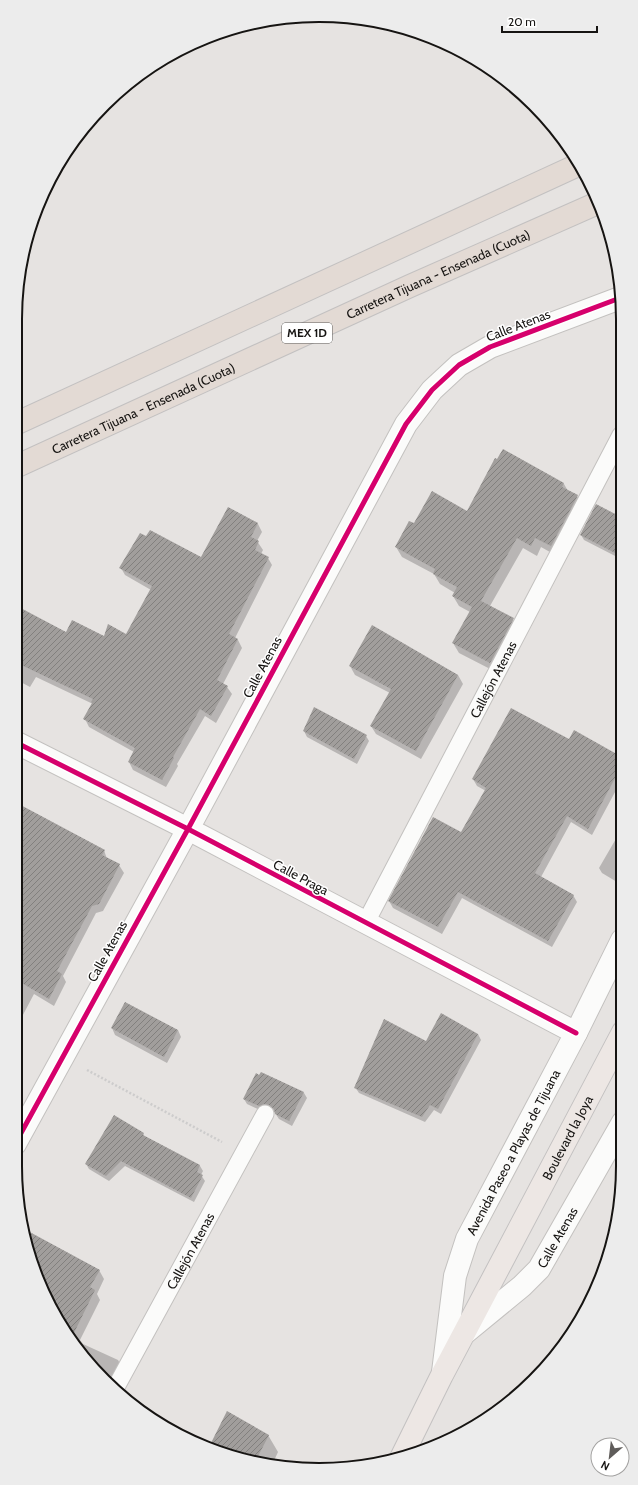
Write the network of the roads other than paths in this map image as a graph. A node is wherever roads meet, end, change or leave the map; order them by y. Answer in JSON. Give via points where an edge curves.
{"nodes":[{"id":1,"x":574,"y":167,"type":"edge"},
{"id":2,"x":593,"y":205,"type":"edge"},
{"id":3,"x":615,"y":300,"type":"edge"},
{"id":4,"x":22,"y":421,"type":"edge"},
{"id":5,"x":616,"y":445,"type":"edge"},
{"id":6,"x":22,"y":464,"type":"edge"},
{"id":7,"x":22,"y":746,"type":"edge"},
{"id":8,"x":188,"y":830,"type":"junction"},
{"id":9,"x":365,"y":924,"type":"junction"},
{"id":10,"x":616,"y":952,"type":"edge"},
{"id":11,"x":576,"y":1033,"type":"junction"},
{"id":12,"x":616,"y":1045,"type":"edge"},
{"id":13,"x":265,"y":1114,"type":"dead end"},
{"id":14,"x":22,"y":1131,"type":"edge"},
{"id":15,"x":616,"y":1134,"type":"edge"},
{"id":16,"x":512,"y":1244,"type":"joint"},
{"id":17,"x":466,"y":1332,"type":"junction"},
{"id":18,"x":442,"y":1375,"type":"junction"},
{"id":19,"x":118,"y":1384,"type":"edge"},
{"id":20,"x":405,"y":1450,"type":"edge"}],
"edges":[{"from":1,"to":4,"type":"highway"},
{"from":2,"to":6,"type":"highway","name":"Carretera Tijuana - Ensenada (Cuota)","number":"MEX 1D"},
{"from":3,"to":8,"type":"street","name":"Calle Atenas","via":[[490,347],[459,365],[432,390],[406,424]]},
{"from":5,"to":9,"type":"lane","name":"Callejón Atenas"},
{"from":7,"to":8,"type":"street","name":"Calle Praga"},
{"from":8,"to":9,"type":"street","name":"Calle Praga"},
{"from":8,"to":14,"type":"street","name":"Calle Atenas"},
{"from":9,"to":11,"type":"street","name":"Calle Praga"},
{"from":10,"to":11,"type":"street","name":"Avenida Paseo a Playas de Tijuana"},
{"from":11,"to":18,"type":"street","name":"Avenida Paseo a Playas de Tijuana","via":[[467,1239],[455,1276]]},
{"from":12,"to":16,"type":"main road","name":"Boulevard la Joya"},
{"from":13,"to":19,"type":"lane","name":"Callejón Atenas"},
{"from":15,"to":17,"type":"street","name":"Calle Atenas","via":[[539,1269]]},
{"from":16,"to":17,"type":"main road","name":"Avenida Paseo a Playas de Tijuana"},
{"from":17,"to":18,"type":"main road","name":"Avenida Paseo a Playas de Tijuana"},
{"from":18,"to":20,"type":"main road","name":"Avenida Paseo a Playas de Tijuana"}]}
